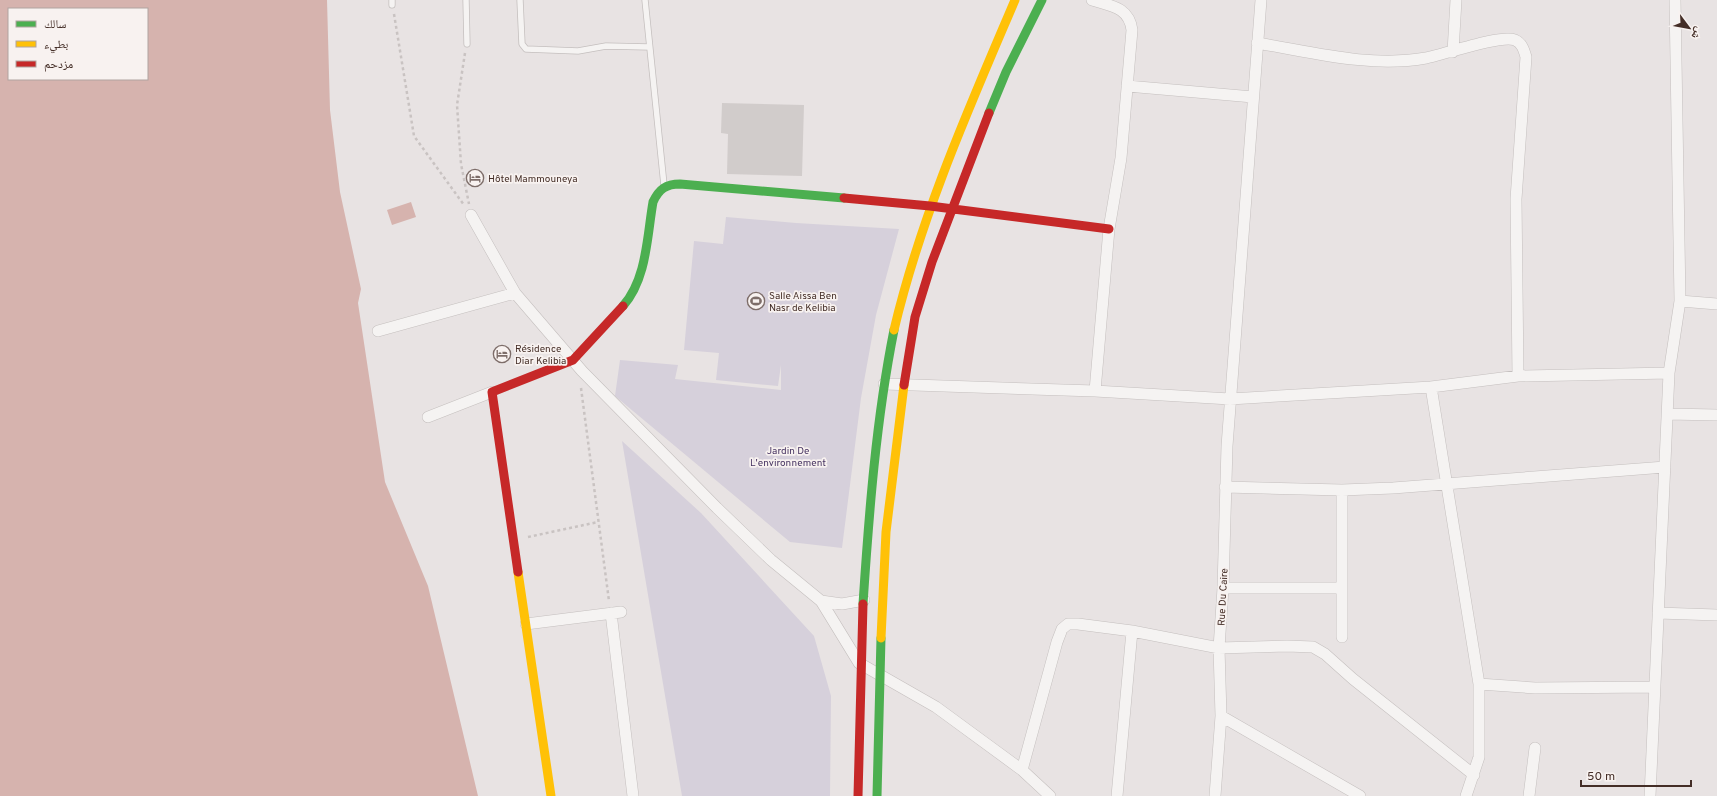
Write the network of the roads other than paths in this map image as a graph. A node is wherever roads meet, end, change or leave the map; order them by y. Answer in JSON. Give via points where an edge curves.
{"nodes":[{"id":1,"x":466,"y":0,"type":"edge"},
{"id":2,"x":520,"y":0,"type":"edge"},
{"id":3,"x":645,"y":0,"type":"edge"},
{"id":4,"x":1015,"y":0,"type":"edge"},
{"id":5,"x":1042,"y":0,"type":"edge"},
{"id":6,"x":1092,"y":0,"type":"edge"},
{"id":7,"x":1261,"y":0,"type":"edge"},
{"id":8,"x":1456,"y":0,"type":"edge"},
{"id":9,"x":1675,"y":0,"type":"edge"},
{"id":10,"x":1257,"y":43,"type":"junction"},
{"id":11,"x":467,"y":44,"type":"road end"},
{"id":12,"x":650,"y":47,"type":"junction"},
{"id":13,"x":1453,"y":52,"type":"junction"},
{"id":14,"x":1127,"y":86,"type":"junction"},
{"id":15,"x":1253,"y":97,"type":"junction"},
{"id":16,"x":664,"y":186,"type":"junction"},
{"id":17,"x":930,"y":206,"type":"junction"},
{"id":18,"x":952,"y":209,"type":"junction"},
{"id":19,"x":471,"y":215,"type":"road end"},
{"id":20,"x":1110,"y":229,"type":"junction"},
{"id":21,"x":515,"y":293,"type":"junction"},
{"id":22,"x":1680,"y":301,"type":"junction"},
{"id":23,"x":1717,"y":304,"type":"edge"},
{"id":24,"x":378,"y":331,"type":"dead end"},
{"id":25,"x":573,"y":360,"type":"junction"},
{"id":26,"x":1669,"y":373,"type":"junction"},
{"id":27,"x":1518,"y":376,"type":"junction"},
{"id":28,"x":884,"y":384,"type":"junction"},
{"id":29,"x":904,"y":385,"type":"junction"},
{"id":30,"x":1430,"y":387,"type":"junction"},
{"id":31,"x":1095,"y":391,"type":"junction"},
{"id":32,"x":492,"y":392,"type":"junction"},
{"id":33,"x":1230,"y":399,"type":"junction"},
{"id":34,"x":1668,"y":414,"type":"junction"},
{"id":35,"x":1717,"y":415,"type":"edge"},
{"id":36,"x":428,"y":417,"type":"dead end"},
{"id":37,"x":1665,"y":467,"type":"junction"},
{"id":38,"x":1446,"y":484,"type":"junction"},
{"id":39,"x":1225,"y":487,"type":"junction"},
{"id":40,"x":1342,"y":490,"type":"junction"},
{"id":41,"x":1223,"y":588,"type":"junction"},
{"id":42,"x":1341,"y":588,"type":"junction"},
{"id":43,"x":864,"y":600,"type":"junction"},
{"id":44,"x":821,"y":601,"type":"junction"},
{"id":45,"x":1658,"y":613,"type":"junction"},
{"id":46,"x":1717,"y":615,"type":"edge"},
{"id":47,"x":526,"y":624,"type":"junction"},
{"id":48,"x":1132,"y":631,"type":"junction"},
{"id":49,"x":1342,"y":637,"type":"dead end"},
{"id":50,"x":1219,"y":648,"type":"junction"},
{"id":51,"x":859,"y":663,"type":"junction"},
{"id":52,"x":879,"y":676,"type":"junction"},
{"id":53,"x":1479,"y":684,"type":"junction"},
{"id":54,"x":1654,"y":687,"type":"junction"},
{"id":55,"x":1221,"y":716,"type":"junction"},
{"id":56,"x":1535,"y":748,"type":"dead end"},
{"id":57,"x":1022,"y":770,"type":"junction"},
{"id":58,"x":1474,"y":775,"type":"junction"},
{"id":59,"x":551,"y":796,"type":"edge"},
{"id":60,"x":633,"y":796,"type":"edge"},
{"id":61,"x":858,"y":796,"type":"edge"},
{"id":62,"x":877,"y":796,"type":"edge"},
{"id":63,"x":1050,"y":796,"type":"edge"},
{"id":64,"x":1117,"y":796,"type":"edge"},
{"id":65,"x":1215,"y":796,"type":"edge"},
{"id":66,"x":1360,"y":796,"type":"edge"},
{"id":67,"x":1466,"y":796,"type":"edge"},
{"id":68,"x":1529,"y":796,"type":"edge"},
{"id":69,"x":1650,"y":796,"type":"edge"}],
"edges":[{"from":1,"to":11,"type":"lane"},
{"from":2,"to":12,"type":"lane","via":[[522,44],[526,49],[578,51],[606,46]]},
{"from":3,"to":12,"type":"lane"},
{"from":4,"to":17,"type":"main road","via":[[963,119]]},
{"from":5,"to":18,"type":"main road","via":[[1004,79]]},
{"from":6,"to":14,"type":"street","via":[[1115,7],[1130,19],[1132,30]]},
{"from":7,"to":10,"type":"street","name":"Rue Du Caire"},
{"from":8,"to":13,"type":"street"},
{"from":9,"to":22,"type":"street"},
{"from":10,"to":13,"type":"street","via":[[1367,61],[1398,62]]},
{"from":10,"to":15,"type":"street","name":"Rue Du Caire"},
{"from":12,"to":16,"type":"lane"},
{"from":13,"to":27,"type":"street","via":[[1509,39],[1521,44],[1526,57],[1516,200]]},
{"from":14,"to":15,"type":"street"},
{"from":14,"to":20,"type":"street"},
{"from":15,"to":33,"type":"street","name":"Rue Du Caire"},
{"from":16,"to":17,"type":"main road","via":[[704,186]]},
{"from":16,"to":25,"type":"main road","via":[[657,192],[653,202],[641,272],[634,290],[625,304]]},
{"from":17,"to":18,"type":"main road"},
{"from":17,"to":28,"type":"main road","via":[[897,313]]},
{"from":18,"to":20,"type":"main road"},
{"from":18,"to":29,"type":"main road","via":[[932,262],[916,317]]},
{"from":19,"to":21,"type":"street"},
{"from":20,"to":31,"type":"street"},
{"from":21,"to":24,"type":"street"},
{"from":21,"to":25,"type":"street"},
{"from":22,"to":23,"type":"street"},
{"from":22,"to":26,"type":"street"},
{"from":25,"to":32,"type":"main road"},
{"from":25,"to":44,"type":"street","via":[[717,508],[771,560]]},
{"from":26,"to":27,"type":"street"},
{"from":26,"to":34,"type":"street"},
{"from":27,"to":30,"type":"street"},
{"from":28,"to":29,"type":"street"},
{"from":28,"to":43,"type":"main road","via":[[868,526]]},
{"from":29,"to":31,"type":"street"},
{"from":29,"to":52,"type":"main road","via":[[886,532]]},
{"from":30,"to":33,"type":"street"},
{"from":30,"to":38,"type":"street"},
{"from":31,"to":33,"type":"street"},
{"from":32,"to":36,"type":"street"},
{"from":32,"to":47,"type":"main road"},
{"from":33,"to":39,"type":"street","name":"Rue Du Caire"},
{"from":34,"to":35,"type":"street"},
{"from":34,"to":37,"type":"street"},
{"from":37,"to":38,"type":"street"},
{"from":37,"to":45,"type":"street"},
{"from":38,"to":40,"type":"street"},
{"from":38,"to":53,"type":"street"},
{"from":39,"to":40,"type":"street"},
{"from":39,"to":41,"type":"street","name":"Rue Du Caire"},
{"from":40,"to":42,"type":"street"},
{"from":41,"to":42,"type":"street"},
{"from":41,"to":50,"type":"street","name":"Rue Du Caire"},
{"from":42,"to":49,"type":"street"},
{"from":43,"to":44,"type":"street","via":[[842,604]]},
{"from":43,"to":51,"type":"main road"},
{"from":44,"to":51,"type":"street"},
{"from":45,"to":46,"type":"street"},
{"from":45,"to":54,"type":"street"},
{"from":47,"to":59,"type":"main road"},
{"from":47,"to":60,"type":"street","via":[[616,612]]},
{"from":48,"to":50,"type":"street"},
{"from":48,"to":57,"type":"street","via":[[1078,624],[1068,624],[1062,628]]},
{"from":48,"to":64,"type":"street"},
{"from":50,"to":55,"type":"street","name":"Rue Du Caire"},
{"from":50,"to":58,"type":"street","via":[[1313,647]]},
{"from":51,"to":52,"type":"street"},
{"from":51,"to":61,"type":"main road"},
{"from":52,"to":57,"type":"street","via":[[936,707]]},
{"from":52,"to":62,"type":"main road"},
{"from":53,"to":54,"type":"street","via":[[1535,688]]},
{"from":53,"to":58,"type":"street","via":[[1479,757]]},
{"from":54,"to":69,"type":"street"},
{"from":55,"to":65,"type":"street","name":"Rue Du Caire"},
{"from":55,"to":66,"type":"street"},
{"from":56,"to":68,"type":"street"},
{"from":57,"to":63,"type":"street"},
{"from":58,"to":67,"type":"street"}]}
